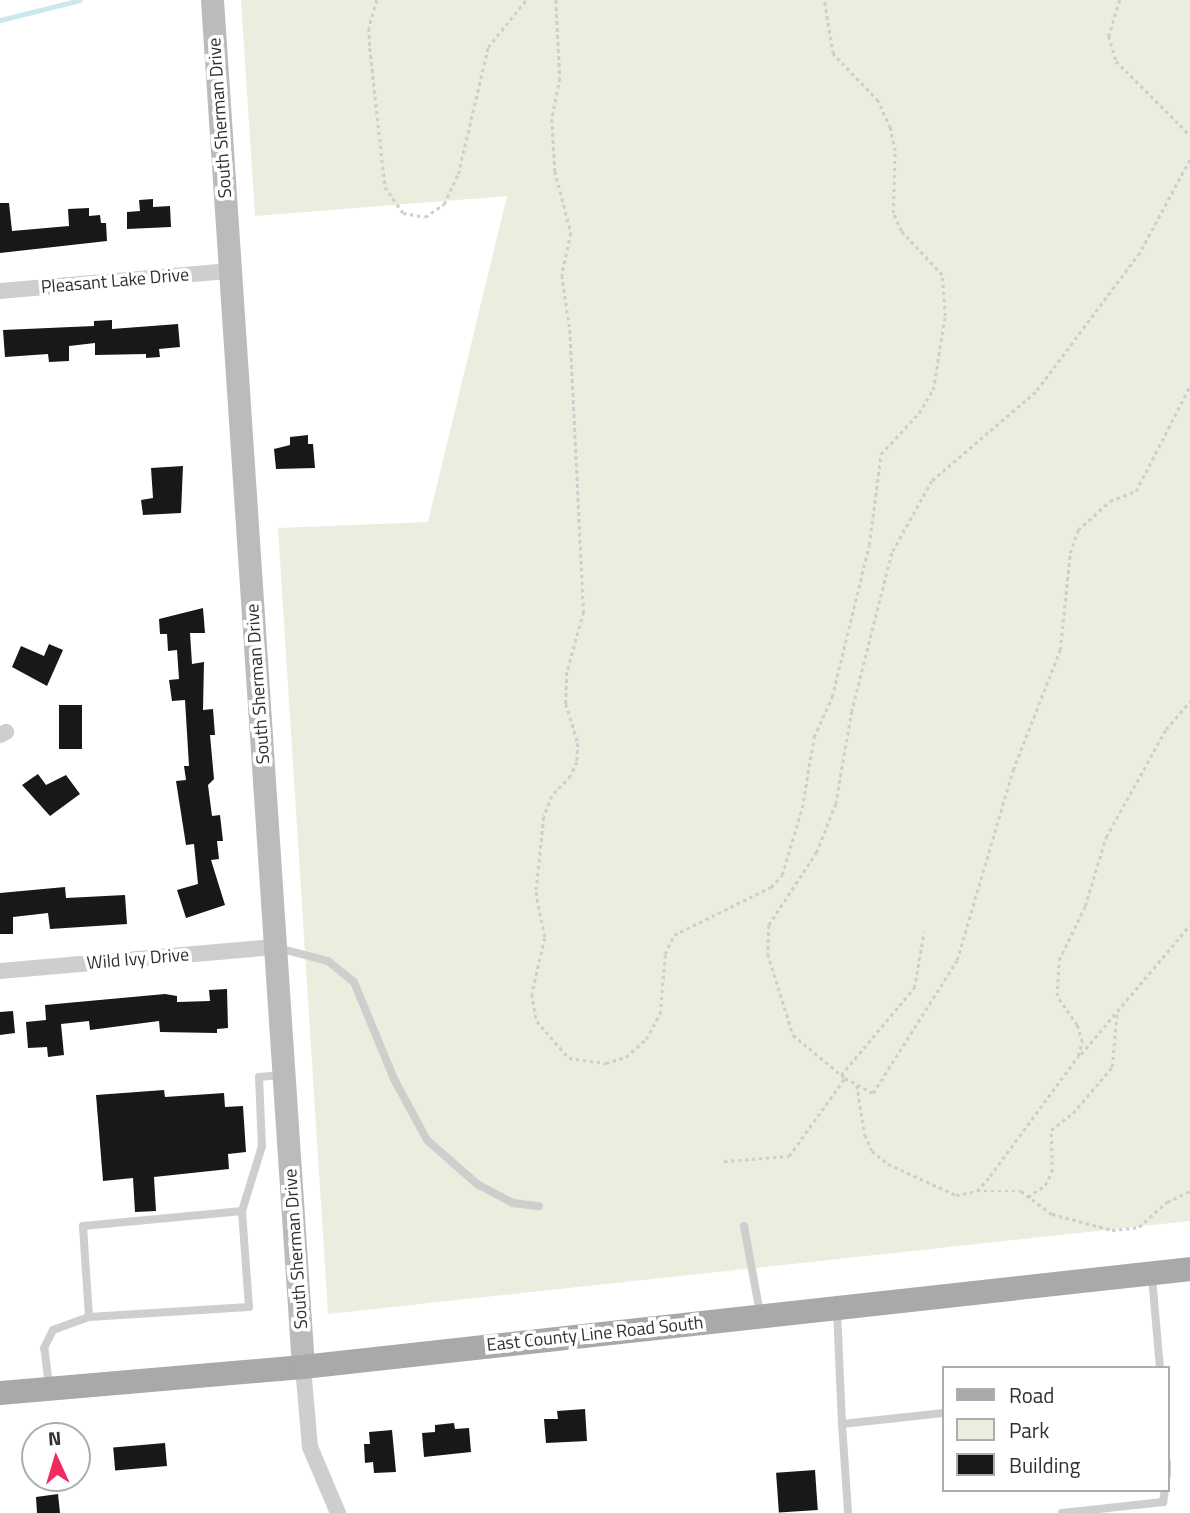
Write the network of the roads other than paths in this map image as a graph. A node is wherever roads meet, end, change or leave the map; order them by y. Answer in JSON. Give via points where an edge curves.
{"nodes":[{"id":1,"x":212,"y":0,"type":"edge"},
{"id":2,"x":230,"y":271,"type":"junction"},
{"id":3,"x":0,"y":292,"type":"edge"},
{"id":4,"x":275,"y":947,"type":"junction"},
{"id":5,"x":0,"y":971,"type":"edge"},
{"id":6,"x":284,"y":1074,"type":"junction"},
{"id":7,"x":539,"y":1206,"type":"dead end"},
{"id":8,"x":242,"y":1212,"type":"junction"},
{"id":9,"x":744,"y":1226,"type":"dead end"},
{"id":10,"x":1190,"y":1269,"type":"edge"},
{"id":11,"x":1152,"y":1273,"type":"junction"},
{"id":12,"x":837,"y":1307,"type":"junction"},
{"id":13,"x":761,"y":1316,"type":"junction"},
{"id":14,"x":89,"y":1317,"type":"junction"},
{"id":15,"x":1160,"y":1366,"type":"edge"},
{"id":16,"x":303,"y":1367,"type":"junction"},
{"id":17,"x":49,"y":1389,"type":"junction"},
{"id":18,"x":0,"y":1393,"type":"edge"},
{"id":19,"x":942,"y":1413,"type":"edge"},
{"id":20,"x":842,"y":1424,"type":"junction"},
{"id":21,"x":1165,"y":1492,"type":"edge"},
{"id":22,"x":338,"y":1513,"type":"edge"},
{"id":23,"x":848,"y":1513,"type":"edge"},
{"id":24,"x":1062,"y":1513,"type":"edge"}],
"edges":[{"from":1,"to":2,"type":"street","name":"South Sherman Drive"},
{"from":2,"to":3,"type":"street","name":"Pleasant Lake Drive"},
{"from":2,"to":4,"type":"street","name":"South Sherman Drive"},
{"from":4,"to":5,"type":"street","name":"Wild Ivy Drive"},
{"from":4,"to":6,"type":"street","name":"South Sherman Drive"},
{"from":4,"to":7,"type":"lane","via":[[328,961],[354,982],[394,1079],[427,1140],[477,1184],[513,1203]]},
{"from":6,"to":8,"type":"lane","via":[[259,1077],[262,1146]]},
{"from":6,"to":16,"type":"street","name":"South Sherman Drive"},
{"from":8,"to":14,"type":"lane","via":[[82,1226]]},
{"from":8,"to":14,"type":"lane","via":[[249,1307]]},
{"from":9,"to":13,"type":"lane"},
{"from":10,"to":11,"type":"main road","name":"East County Line Road South"},
{"from":11,"to":12,"type":"main road","name":"East County Line Road South"},
{"from":11,"to":15,"type":"lane"},
{"from":12,"to":13,"type":"main road","name":"East County Line Road South"},
{"from":12,"to":20,"type":"lane"},
{"from":13,"to":16,"type":"main road","name":"East County Line Road South"},
{"from":14,"to":17,"type":"lane","via":[[54,1330],[48,1339],[44,1348]]},
{"from":16,"to":17,"type":"main road","name":"East County Line Road South"},
{"from":16,"to":22,"type":"street","via":[[310,1447]]},
{"from":17,"to":18,"type":"main road","name":"East County Line Road South"},
{"from":19,"to":20,"type":"lane"},
{"from":20,"to":23,"type":"lane"},
{"from":21,"to":24,"type":"lane","via":[[1163,1502]]}]}
